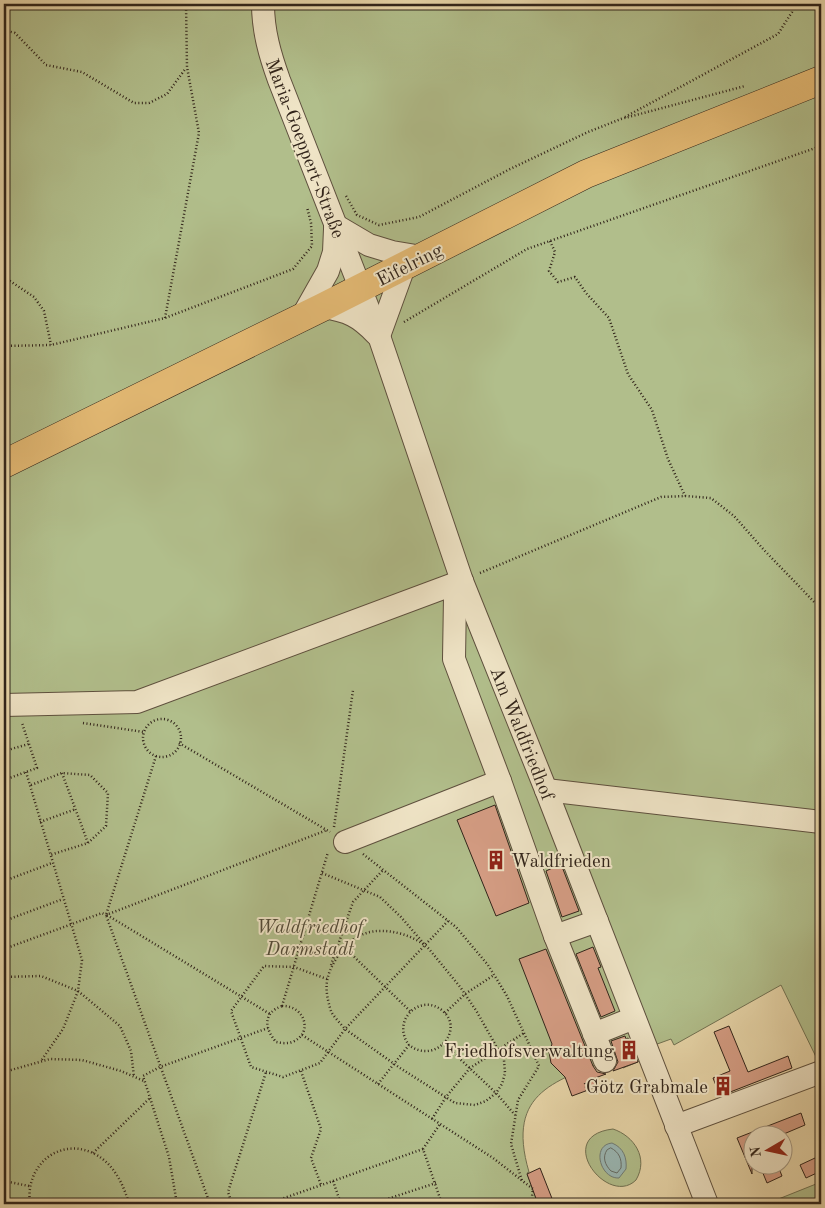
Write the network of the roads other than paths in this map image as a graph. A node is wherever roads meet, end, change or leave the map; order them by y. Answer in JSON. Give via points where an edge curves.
{"nodes":[{"id":1,"x":263,"y":4,"type":"edge"},
{"id":2,"x":821,"y":80,"type":"edge"},
{"id":3,"x":335,"y":225,"type":"junction"},
{"id":4,"x":413,"y":262,"type":"junction"},
{"id":5,"x":360,"y":289,"type":"junction"},
{"id":6,"x":313,"y":312,"type":"junction"},
{"id":7,"x":379,"y":336,"type":"junction"},
{"id":8,"x":4,"y":464,"type":"edge"},
{"id":9,"x":462,"y":581,"type":"junction"},
{"id":10,"x":4,"y":705,"type":"edge"},
{"id":11,"x":500,"y":782,"type":"junction"},
{"id":12,"x":546,"y":790,"type":"junction"},
{"id":13,"x":821,"y":822,"type":"edge"},
{"id":14,"x":337,"y":846,"type":"road end"},
{"id":15,"x":597,"y":921,"type":"junction"},
{"id":16,"x":556,"y":936,"type":"junction"},
{"id":17,"x":634,"y":1018,"type":"junction"},
{"id":18,"x":594,"y":1034,"type":"junction"},
{"id":19,"x":605,"y":1062,"type":"dead end"},
{"id":20,"x":821,"y":1072,"type":"edge"},
{"id":21,"x":676,"y":1126,"type":"junction"},
{"id":22,"x":707,"y":1204,"type":"edge"}],
"edges":[{"from":1,"to":3,"type":"street","name":"Maria-Goeppert-Straße","via":[[264,30],[273,63]]},
{"from":2,"to":4,"type":"main road","name":"Eifelring","via":[[586,174]]},
{"from":3,"to":4,"type":"street","via":[[369,245]]},
{"from":3,"to":5,"type":"street","name":"Maria-Goeppert-Straße"},
{"from":3,"to":6,"type":"street","via":[[334,252]]},
{"from":4,"to":5,"type":"main road","name":"Eifelring"},
{"from":4,"to":7,"type":"street"},
{"from":5,"to":6,"type":"main road","name":"Eifelring"},
{"from":5,"to":7,"type":"street","name":"Am Waldfriedhof"},
{"from":6,"to":7,"type":"street","name":"Am Waldfriedhof","via":[[341,310],[361,319]]},
{"from":6,"to":8,"type":"main road","name":"Eifelring"},
{"from":7,"to":9,"type":"street","name":"Am Waldfriedhof"},
{"from":9,"to":10,"type":"street","via":[[137,702]]},
{"from":9,"to":11,"type":"street","via":[[455,597],[454,659]]},
{"from":9,"to":12,"type":"street","name":"Am Waldfriedhof"},
{"from":11,"to":14,"type":"street"},
{"from":11,"to":16,"type":"street"},
{"from":12,"to":13,"type":"street"},
{"from":12,"to":15,"type":"street","name":"Am Waldfriedhof"},
{"from":15,"to":16,"type":"street"},
{"from":15,"to":17,"type":"street","name":"Am Waldfriedhof"},
{"from":16,"to":18,"type":"street"},
{"from":17,"to":18,"type":"street"},
{"from":17,"to":21,"type":"street","name":"Am Waldfriedhof"},
{"from":18,"to":19,"type":"street"},
{"from":20,"to":21,"type":"street"},
{"from":21,"to":22,"type":"street","name":"Am Waldfriedhof"}]}
